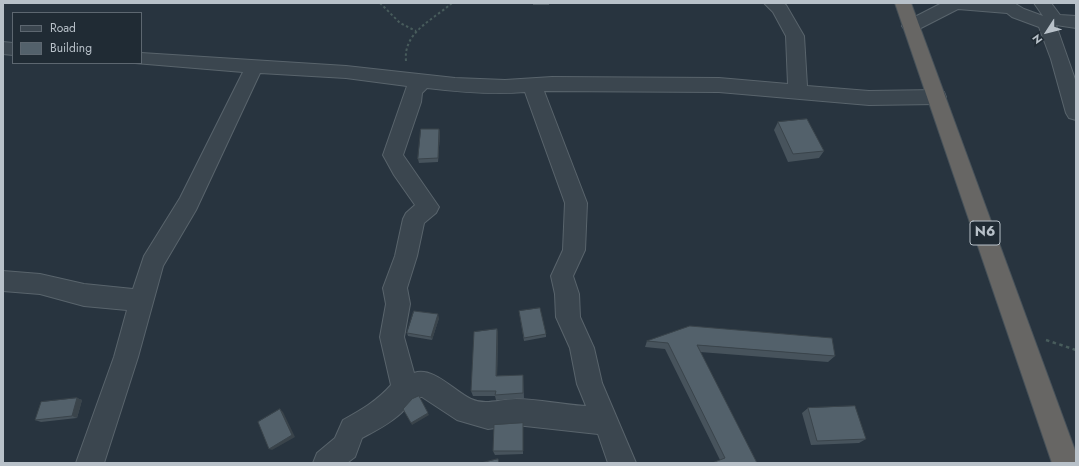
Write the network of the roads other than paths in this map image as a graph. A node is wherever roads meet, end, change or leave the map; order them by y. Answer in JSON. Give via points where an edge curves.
{"nodes":[{"id":1,"x":772,"y":3,"type":"edge"},
{"id":2,"x":902,"y":3,"type":"edge"},
{"id":3,"x":955,"y":3,"type":"edge"},
{"id":4,"x":1042,"y":3,"type":"edge"},
{"id":5,"x":1048,"y":21,"type":"junction"},
{"id":6,"x":1076,"y":22,"type":"edge"},
{"id":7,"x":911,"y":26,"type":"junction"},
{"id":8,"x":142,"y":59,"type":"edge"},
{"id":9,"x":254,"y":67,"type":"junction"},
{"id":10,"x":417,"y":80,"type":"junction"},
{"id":11,"x":532,"y":85,"type":"junction"},
{"id":12,"x":798,"y":92,"type":"junction"},
{"id":13,"x":936,"y":97,"type":"junction"},
{"id":14,"x":1076,"y":113,"type":"edge"},
{"id":15,"x":3,"y":281,"type":"edge"},
{"id":16,"x":141,"y":301,"type":"junction"},
{"id":17,"x":405,"y":389,"type":"junction"},
{"id":18,"x":606,"y":423,"type":"junction"},
{"id":19,"x":90,"y":463,"type":"edge"},
{"id":20,"x":326,"y":463,"type":"edge"},
{"id":21,"x":622,"y":463,"type":"edge"},
{"id":22,"x":1066,"y":463,"type":"edge"}],
"edges":[{"from":1,"to":12,"type":"street","via":[[780,9],[795,36]]},
{"from":2,"to":7,"type":"highway","number":"N6"},
{"from":3,"to":5,"type":"street","via":[[1012,8],[1018,13]]},
{"from":3,"to":7,"type":"street"},
{"from":4,"to":5,"type":"street","via":[[1052,16]]},
{"from":5,"to":6,"type":"street"},
{"from":5,"to":14,"type":"street"},
{"from":7,"to":13,"type":"highway","number":"N6"},
{"from":8,"to":9,"type":"street"},
{"from":9,"to":10,"type":"street","via":[[346,72]]},
{"from":9,"to":16,"type":"street","via":[[188,204],[152,263]]},
{"from":10,"to":11,"type":"street","via":[[455,85]]},
{"from":10,"to":17,"type":"street","via":[[393,156],[428,207],[414,219],[406,256],[395,288],[398,304],[392,337]]},
{"from":11,"to":12,"type":"street","via":[[719,85]]},
{"from":11,"to":18,"type":"street","via":[[576,202],[574,250],[562,276],[567,294],[568,317],[582,348],[590,384]]},
{"from":12,"to":13,"type":"street","via":[[869,98]]},
{"from":13,"to":22,"type":"highway","number":"N6"},
{"from":15,"to":16,"type":"street","via":[[40,284],[84,295]]},
{"from":16,"to":19,"type":"street","via":[[126,357]]},
{"from":17,"to":18,"type":"street","via":[[426,384],[466,411],[488,416],[516,412],[592,419]]},
{"from":17,"to":20,"type":"street","via":[[386,408],[352,429],[345,447]]},
{"from":18,"to":21,"type":"street"}]}
